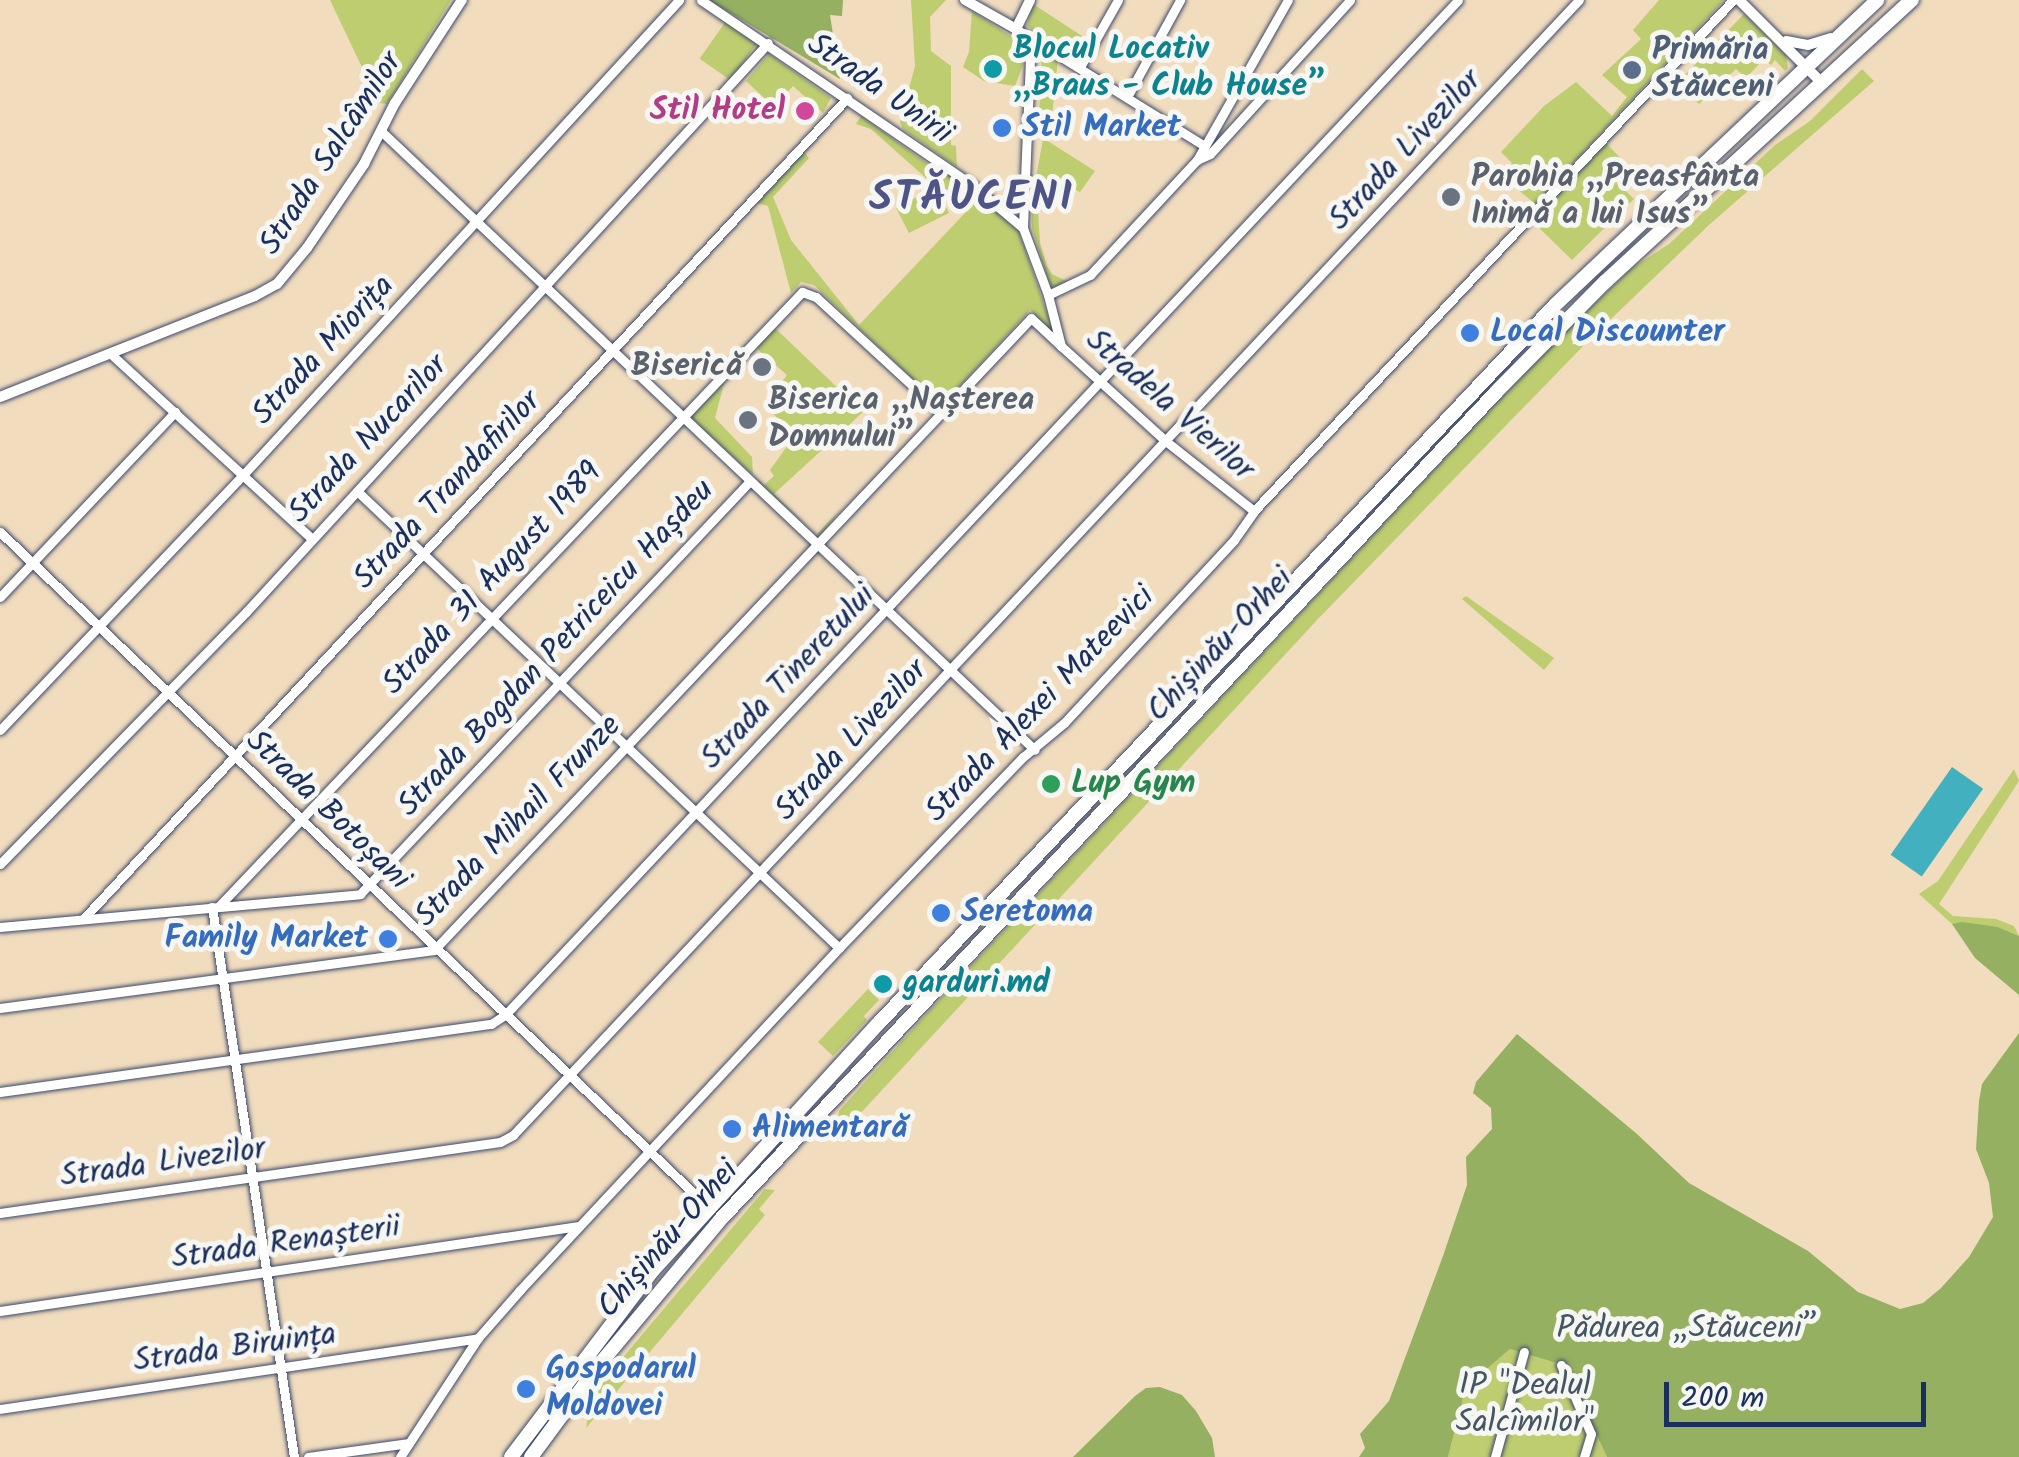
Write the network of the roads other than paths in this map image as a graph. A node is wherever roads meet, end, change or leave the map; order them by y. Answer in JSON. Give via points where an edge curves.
{"nodes":[{"id":1,"x":462,"y":0,"type":"edge"},
{"id":2,"x":680,"y":0,"type":"edge"},
{"id":3,"x":700,"y":0,"type":"edge"},
{"id":4,"x":965,"y":0,"type":"edge"},
{"id":5,"x":1030,"y":0,"type":"edge"},
{"id":6,"x":1118,"y":0,"type":"edge"},
{"id":7,"x":1180,"y":0,"type":"edge"},
{"id":8,"x":1288,"y":0,"type":"edge"},
{"id":9,"x":1350,"y":0,"type":"edge"},
{"id":10,"x":1458,"y":0,"type":"edge"},
{"id":11,"x":1579,"y":0,"type":"edge"},
{"id":12,"x":1736,"y":0,"type":"edge"},
{"id":13,"x":1877,"y":0,"type":"edge"},
{"id":14,"x":1912,"y":0,"type":"edge"},
{"id":15,"x":1016,"y":29,"type":"junction"},
{"id":16,"x":1845,"y":29,"type":"junction"},
{"id":17,"x":1775,"y":34,"type":"junction"},
{"id":18,"x":1030,"y":36,"type":"junction"},
{"id":19,"x":768,"y":43,"type":"junction"},
{"id":20,"x":1080,"y":66,"type":"junction"},
{"id":21,"x":1806,"y":66,"type":"junction"},
{"id":22,"x":1823,"y":84,"type":"junction"},
{"id":23,"x":1128,"y":97,"type":"junction"},
{"id":24,"x":847,"y":98,"type":"junction"},
{"id":25,"x":381,"y":131,"type":"junction"},
{"id":26,"x":1205,"y":146,"type":"junction"},
{"id":27,"x":1198,"y":160,"type":"junction"},
{"id":28,"x":477,"y":223,"type":"junction"},
{"id":29,"x":1023,"y":228,"type":"junction"},
{"id":30,"x":545,"y":286,"type":"junction"},
{"id":31,"x":1048,"y":295,"type":"junction"},
{"id":32,"x":1061,"y":346,"type":"junction"},
{"id":33,"x":612,"y":351,"type":"junction"},
{"id":34,"x":110,"y":354,"type":"junction"},
{"id":35,"x":1102,"y":383,"type":"junction"},
{"id":36,"x":0,"y":397,"type":"edge"},
{"id":37,"x":175,"y":412,"type":"junction"},
{"id":38,"x":942,"y":413,"type":"junction"},
{"id":39,"x":680,"y":416,"type":"junction"},
{"id":40,"x":1167,"y":442,"type":"junction"},
{"id":41,"x":243,"y":475,"type":"junction"},
{"id":42,"x":750,"y":481,"type":"junction"},
{"id":43,"x":357,"y":490,"type":"junction"},
{"id":44,"x":1254,"y":511,"type":"junction"},
{"id":45,"x":0,"y":532,"type":"edge"},
{"id":46,"x":312,"y":539,"type":"junction"},
{"id":47,"x":818,"y":546,"type":"junction"},
{"id":48,"x":425,"y":554,"type":"junction"},
{"id":49,"x":31,"y":563,"type":"junction"},
{"id":50,"x":0,"y":596,"type":"edge"},
{"id":51,"x":886,"y":610,"type":"junction"},
{"id":52,"x":492,"y":619,"type":"junction"},
{"id":53,"x":99,"y":626,"type":"junction"},
{"id":54,"x":952,"y":672,"type":"junction"},
{"id":55,"x":559,"y":683,"type":"junction"},
{"id":56,"x":167,"y":691,"type":"junction"},
{"id":57,"x":0,"y":730,"type":"edge"},
{"id":58,"x":629,"y":746,"type":"junction"},
{"id":59,"x":1035,"y":750,"type":"junction"},
{"id":60,"x":234,"y":755,"type":"junction"},
{"id":61,"x":697,"y":811,"type":"junction"},
{"id":62,"x":301,"y":819,"type":"junction"},
{"id":63,"x":0,"y":864,"type":"edge"},
{"id":64,"x":763,"y":872,"type":"junction"},
{"id":65,"x":368,"y":884,"type":"junction"},
{"id":66,"x":215,"y":906,"type":"junction"},
{"id":67,"x":85,"y":917,"type":"junction"},
{"id":68,"x":0,"y":927,"type":"edge"},
{"id":69,"x":840,"y":948,"type":"junction"},
{"id":70,"x":434,"y":950,"type":"junction"},
{"id":71,"x":221,"y":979,"type":"junction"},
{"id":72,"x":0,"y":1008,"type":"edge"},
{"id":73,"x":506,"y":1015,"type":"junction"},
{"id":74,"x":234,"y":1062,"type":"junction"},
{"id":75,"x":571,"y":1075,"type":"junction"},
{"id":76,"x":0,"y":1092,"type":"edge"},
{"id":77,"x":649,"y":1150,"type":"junction"},
{"id":78,"x":253,"y":1176,"type":"junction"},
{"id":79,"x":708,"y":1207,"type":"junction"},
{"id":80,"x":0,"y":1213,"type":"edge"},
{"id":81,"x":579,"y":1226,"type":"junction"},
{"id":82,"x":265,"y":1273,"type":"junction"},
{"id":83,"x":0,"y":1311,"type":"edge"},
{"id":84,"x":478,"y":1338,"type":"junction"},
{"id":85,"x":1524,"y":1352,"type":"dead end"},
{"id":86,"x":1561,"y":1366,"type":"dead end"},
{"id":87,"x":282,"y":1367,"type":"junction"},
{"id":88,"x":0,"y":1409,"type":"edge"},
{"id":89,"x":409,"y":1443,"type":"junction"},
{"id":90,"x":294,"y":1457,"type":"edge"},
{"id":91,"x":308,"y":1457,"type":"edge"},
{"id":92,"x":400,"y":1457,"type":"edge"},
{"id":93,"x":510,"y":1457,"type":"edge"},
{"id":94,"x":531,"y":1457,"type":"edge"},
{"id":95,"x":1496,"y":1457,"type":"edge"},
{"id":96,"x":1584,"y":1457,"type":"edge"}],
"edges":[{"from":1,"to":25,"type":"street","name":"Strada Salcâmilor"},
{"from":2,"to":28,"type":"street","name":"Strada Miorița"},
{"from":3,"to":19,"type":"street","name":"Strada Unirii"},
{"from":4,"to":15,"type":"street"},
{"from":5,"to":15,"type":"street"},
{"from":6,"to":20,"type":"street"},
{"from":7,"to":23,"type":"street"},
{"from":8,"to":26,"type":"street"},
{"from":9,"to":27,"type":"street"},
{"from":10,"to":35,"type":"street","name":"Strada Tineretului"},
{"from":11,"to":40,"type":"street","name":"Strada Livezilor"},
{"from":12,"to":17,"type":"street"},
{"from":12,"to":44,"type":"street","name":"Strada Alexei Mateevici"},
{"from":13,"to":16,"type":"highway","name":"Chișinău-Orhei"},
{"from":14,"to":22,"type":"highway","name":"Chișinău-Orhei"},
{"from":15,"to":18,"type":"street"},
{"from":16,"to":17,"type":"street","via":[[1808,45]]},
{"from":16,"to":21,"type":"highway","name":"Chișinău-Orhei"},
{"from":17,"to":21,"type":"street"},
{"from":18,"to":20,"type":"street"},
{"from":18,"to":29,"type":"street","name":"Stradela Vierilor"},
{"from":19,"to":24,"type":"street","name":"Strada Unirii"},
{"from":19,"to":30,"type":"street","name":"Strada Nucarilor"},
{"from":20,"to":23,"type":"street"},
{"from":21,"to":22,"type":"street"},
{"from":21,"to":79,"type":"highway","name":"Chișinău-Orhei","via":[[1542,318]]},
{"from":22,"to":94,"type":"highway","name":"Chișinău-Orhei","via":[[1605,282],[1473,416],[720,1220]]},
{"from":23,"to":26,"type":"street"},
{"from":24,"to":29,"type":"street","name":"Strada Unirii"},
{"from":24,"to":33,"type":"street","name":"Strada Trandafirilor"},
{"from":25,"to":28,"type":"street"},
{"from":25,"to":34,"type":"street","name":"Strada Salcâmilor","via":[[308,248],[276,284]]},
{"from":26,"to":27,"type":"street"},
{"from":27,"to":31,"type":"street","via":[[1090,275]]},
{"from":28,"to":30,"type":"street"},
{"from":28,"to":41,"type":"street","name":"Strada Miorița"},
{"from":29,"to":31,"type":"street","name":"Stradela Vierilor"},
{"from":30,"to":33,"type":"street"},
{"from":30,"to":43,"type":"street","name":"Strada Nucarilor"},
{"from":31,"to":32,"type":"street","name":"Stradela Vierilor"},
{"from":32,"to":35,"type":"street","name":"Stradela Vierilor"},
{"from":32,"to":38,"type":"street","name":"Strada Mihail Frunze","via":[[1031,318]]},
{"from":33,"to":39,"type":"street"},
{"from":33,"to":48,"type":"street","name":"Strada Trandafirilor"},
{"from":34,"to":36,"type":"street","name":"Strada Salcâmilor"},
{"from":34,"to":37,"type":"street"},
{"from":35,"to":40,"type":"street","name":"Stradela Vierilor"},
{"from":35,"to":51,"type":"street","name":"Strada Tineretului"},
{"from":37,"to":41,"type":"street"},
{"from":37,"to":49,"type":"street"},
{"from":38,"to":39,"type":"street","name":"Strada 31 August 1989","via":[[806,291]]},
{"from":38,"to":47,"type":"street","name":"Strada Mihail Frunze"},
{"from":39,"to":42,"type":"street"},
{"from":39,"to":52,"type":"street","name":"Strada 31 August 1989"},
{"from":40,"to":44,"type":"street","name":"Stradela Vierilor"},
{"from":40,"to":54,"type":"street","name":"Strada Livezilor"},
{"from":41,"to":46,"type":"street"},
{"from":41,"to":53,"type":"street","name":"Strada Miorița"},
{"from":42,"to":47,"type":"street"},
{"from":42,"to":55,"type":"street","name":"Strada Bogdan Petriceicu Hașdeu"},
{"from":43,"to":46,"type":"street","name":"Strada Nucarilor"},
{"from":43,"to":48,"type":"street"},
{"from":44,"to":59,"type":"street","name":"Strada Alexei Mateevici"},
{"from":45,"to":49,"type":"street","name":"Strada Botoșani"},
{"from":46,"to":56,"type":"street","name":"Strada Nucarilor"},
{"from":47,"to":51,"type":"street"},
{"from":47,"to":58,"type":"street","name":"Strada Mihail Frunze"},
{"from":48,"to":52,"type":"street"},
{"from":48,"to":60,"type":"street","name":"Strada Trandafirilor"},
{"from":49,"to":50,"type":"street"},
{"from":49,"to":53,"type":"street","name":"Strada Botoșani"},
{"from":51,"to":54,"type":"street"},
{"from":51,"to":61,"type":"street","name":"Strada Tineretului"},
{"from":52,"to":55,"type":"street"},
{"from":52,"to":62,"type":"street","name":"Strada 31 August 1989"},
{"from":53,"to":56,"type":"street","name":"Strada Botoșani"},
{"from":53,"to":57,"type":"street","name":"Strada Miorița"},
{"from":54,"to":59,"type":"street"},
{"from":54,"to":64,"type":"street","name":"Strada Livezilor"},
{"from":55,"to":58,"type":"street"},
{"from":55,"to":65,"type":"street","name":"Strada Bogdan Petriceicu Hașdeu"},
{"from":56,"to":60,"type":"street","name":"Strada Botoșani"},
{"from":56,"to":63,"type":"street","name":"Strada Nucarilor"},
{"from":58,"to":61,"type":"street"},
{"from":58,"to":70,"type":"street","name":"Strada Mihail Frunze"},
{"from":59,"to":69,"type":"street","name":"Strada Alexei Mateevici"},
{"from":60,"to":62,"type":"street","name":"Strada Botoșani"},
{"from":60,"to":67,"type":"street","name":"Strada Trandafirilor"},
{"from":61,"to":64,"type":"street"},
{"from":61,"to":73,"type":"street","name":"Strada Tineretului"},
{"from":62,"to":65,"type":"street","name":"Strada Botoșani"},
{"from":62,"to":66,"type":"street","name":"Strada 31 August 1989"},
{"from":64,"to":69,"type":"street"},
{"from":64,"to":75,"type":"street","name":"Strada Livezilor"},
{"from":65,"to":66,"type":"street","via":[[360,894]]},
{"from":65,"to":70,"type":"street","name":"Strada Botoșani"},
{"from":66,"to":67,"type":"street"},
{"from":66,"to":71,"type":"street"},
{"from":67,"to":68,"type":"street"},
{"from":69,"to":77,"type":"street","name":"Strada Alexei Mateevici"},
{"from":70,"to":71,"type":"street","name":"Strada Mihail Frunze"},
{"from":70,"to":73,"type":"street","name":"Strada Botoșani"},
{"from":71,"to":72,"type":"street","name":"Strada Mihail Frunze"},
{"from":71,"to":74,"type":"street"},
{"from":73,"to":74,"type":"street","via":[[491,1024]]},
{"from":73,"to":75,"type":"street","name":"Strada Botoșani"},
{"from":74,"to":76,"type":"street"},
{"from":74,"to":78,"type":"street"},
{"from":75,"to":77,"type":"street","name":"Strada Botoșani"},
{"from":75,"to":78,"type":"street","name":"Strada Livezilor","via":[[500,1142]]},
{"from":77,"to":79,"type":"street","name":"Strada Botoșani"},
{"from":77,"to":81,"type":"street","name":"Strada Alexei Mateevici"},
{"from":78,"to":80,"type":"street","name":"Strada Livezilor"},
{"from":78,"to":82,"type":"street"},
{"from":79,"to":93,"type":"highway","name":"Chișinău-Orhei","via":[[594,1342]]},
{"from":81,"to":82,"type":"street","name":"Strada Renașterii"},
{"from":81,"to":84,"type":"street","name":"Strada Alexei Mateevici"},
{"from":82,"to":83,"type":"street","name":"Strada Renașterii"},
{"from":82,"to":87,"type":"street"},
{"from":84,"to":87,"type":"street","name":"Strada Biruința"},
{"from":84,"to":89,"type":"street","name":"Strada Alexei Mateevici"},
{"from":85,"to":95,"type":"street"},
{"from":86,"to":96,"type":"street","via":[[1591,1434]]},
{"from":87,"to":88,"type":"street","name":"Strada Biruința"},
{"from":87,"to":90,"type":"street"},
{"from":89,"to":91,"type":"street"},
{"from":89,"to":92,"type":"street","name":"Strada Alexei Mateevici"}]}
